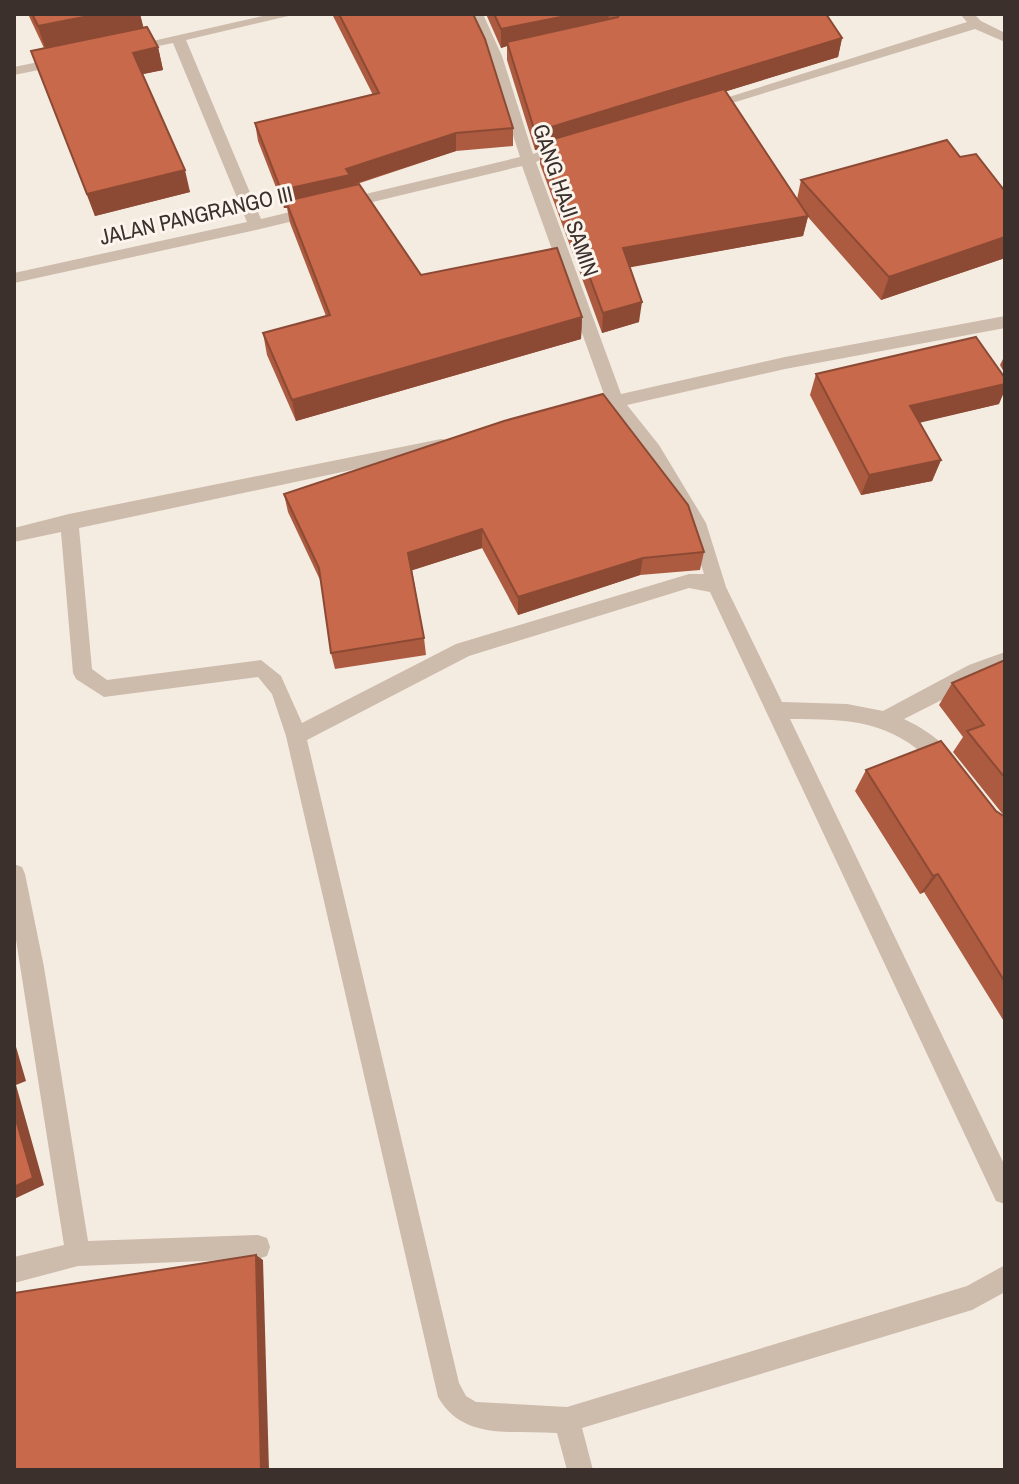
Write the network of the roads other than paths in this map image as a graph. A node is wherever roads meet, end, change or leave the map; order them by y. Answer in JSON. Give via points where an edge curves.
{"nodes":[{"id":1,"x":290,"y":14,"type":"edge"},
{"id":2,"x":476,"y":14,"type":"edge"},
{"id":3,"x":971,"y":19,"type":"edge"},
{"id":4,"x":178,"y":38,"type":"junction"},
{"id":5,"x":1005,"y":38,"type":"edge"},
{"id":6,"x":118,"y":50,"type":"edge"},
{"id":7,"x":74,"y":59,"type":"edge"},
{"id":8,"x":14,"y":71,"type":"edge"},
{"id":9,"x":692,"y":110,"type":"edge"},
{"id":10,"x":558,"y":151,"type":"edge"},
{"id":11,"x":528,"y":160,"type":"junction"},
{"id":12,"x":256,"y":225,"type":"junction"},
{"id":13,"x":14,"y":278,"type":"edge"},
{"id":14,"x":1005,"y":322,"type":"edge"},
{"id":15,"x":615,"y":401,"type":"junction"},
{"id":16,"x":586,"y":409,"type":"edge"},
{"id":17,"x":455,"y":443,"type":"edge"},
{"id":18,"x":69,"y":521,"type":"junction"},
{"id":19,"x":14,"y":535,"type":"edge"},
{"id":20,"x":717,"y":587,"type":"junction"},
{"id":21,"x":1005,"y":660,"type":"edge"},
{"id":22,"x":774,"y":710,"type":"junction"},
{"id":23,"x":888,"y":718,"type":"junction"},
{"id":24,"x":296,"y":736,"type":"junction"},
{"id":25,"x":957,"y":777,"type":"edge"},
{"id":26,"x":14,"y":874,"type":"edge"},
{"id":27,"x":24,"y":970,"type":"edge"},
{"id":28,"x":1005,"y":1192,"type":"edge"},
{"id":29,"x":258,"y":1247,"type":"dead end"},
{"id":30,"x":78,"y":1254,"type":"junction"},
{"id":31,"x":14,"y":1270,"type":"edge"},
{"id":32,"x":1005,"y":1278,"type":"edge"},
{"id":33,"x":567,"y":1420,"type":"junction"},
{"id":34,"x":580,"y":1470,"type":"edge"}],
"edges":[{"from":1,"to":4,"type":"street"},
{"from":2,"to":11,"type":"street","name":"GANG HAJI SAMIN","via":[[502,54]]},
{"from":3,"to":5,"type":"street"},
{"from":3,"to":9,"type":"street"},
{"from":4,"to":6,"type":"street"},
{"from":4,"to":12,"type":"street"},
{"from":7,"to":8,"type":"street"},
{"from":10,"to":11,"type":"street","name":"JALAN PANGRANGO III"},
{"from":11,"to":12,"type":"street","name":"JALAN PANGRANGO III"},
{"from":11,"to":15,"type":"street","name":"GANG HAJI SAMIN"},
{"from":12,"to":13,"type":"street","name":"JALAN PANGRANGO III"},
{"from":14,"to":15,"type":"street"},
{"from":15,"to":16,"type":"street"},
{"from":15,"to":20,"type":"street","name":"GANG HAJI SAMIN","via":[[653,450],[697,523]]},
{"from":17,"to":18,"type":"street"},
{"from":18,"to":19,"type":"street"},
{"from":18,"to":24,"type":"street","via":[[83,673],[104,689],[261,668],[282,695]]},
{"from":20,"to":22,"type":"street","name":"GANG HAJI SAMIN"},
{"from":20,"to":24,"type":"street","via":[[689,581],[463,650]]},
{"from":21,"to":23,"type":"street"},
{"from":22,"to":23,"type":"street"},
{"from":22,"to":28,"type":"street","name":"GANG HAJI SAMIN"},
{"from":23,"to":25,"type":"street","via":[[930,743]]},
{"from":24,"to":33,"type":"street","via":[[447,1388],[457,1405],[472,1415]]},
{"from":26,"to":27,"type":"street"},
{"from":27,"to":30,"type":"street"},
{"from":29,"to":30,"type":"street"},
{"from":30,"to":31,"type":"street"},
{"from":32,"to":33,"type":"street","via":[[972,1297]]},
{"from":33,"to":34,"type":"street"}]}
